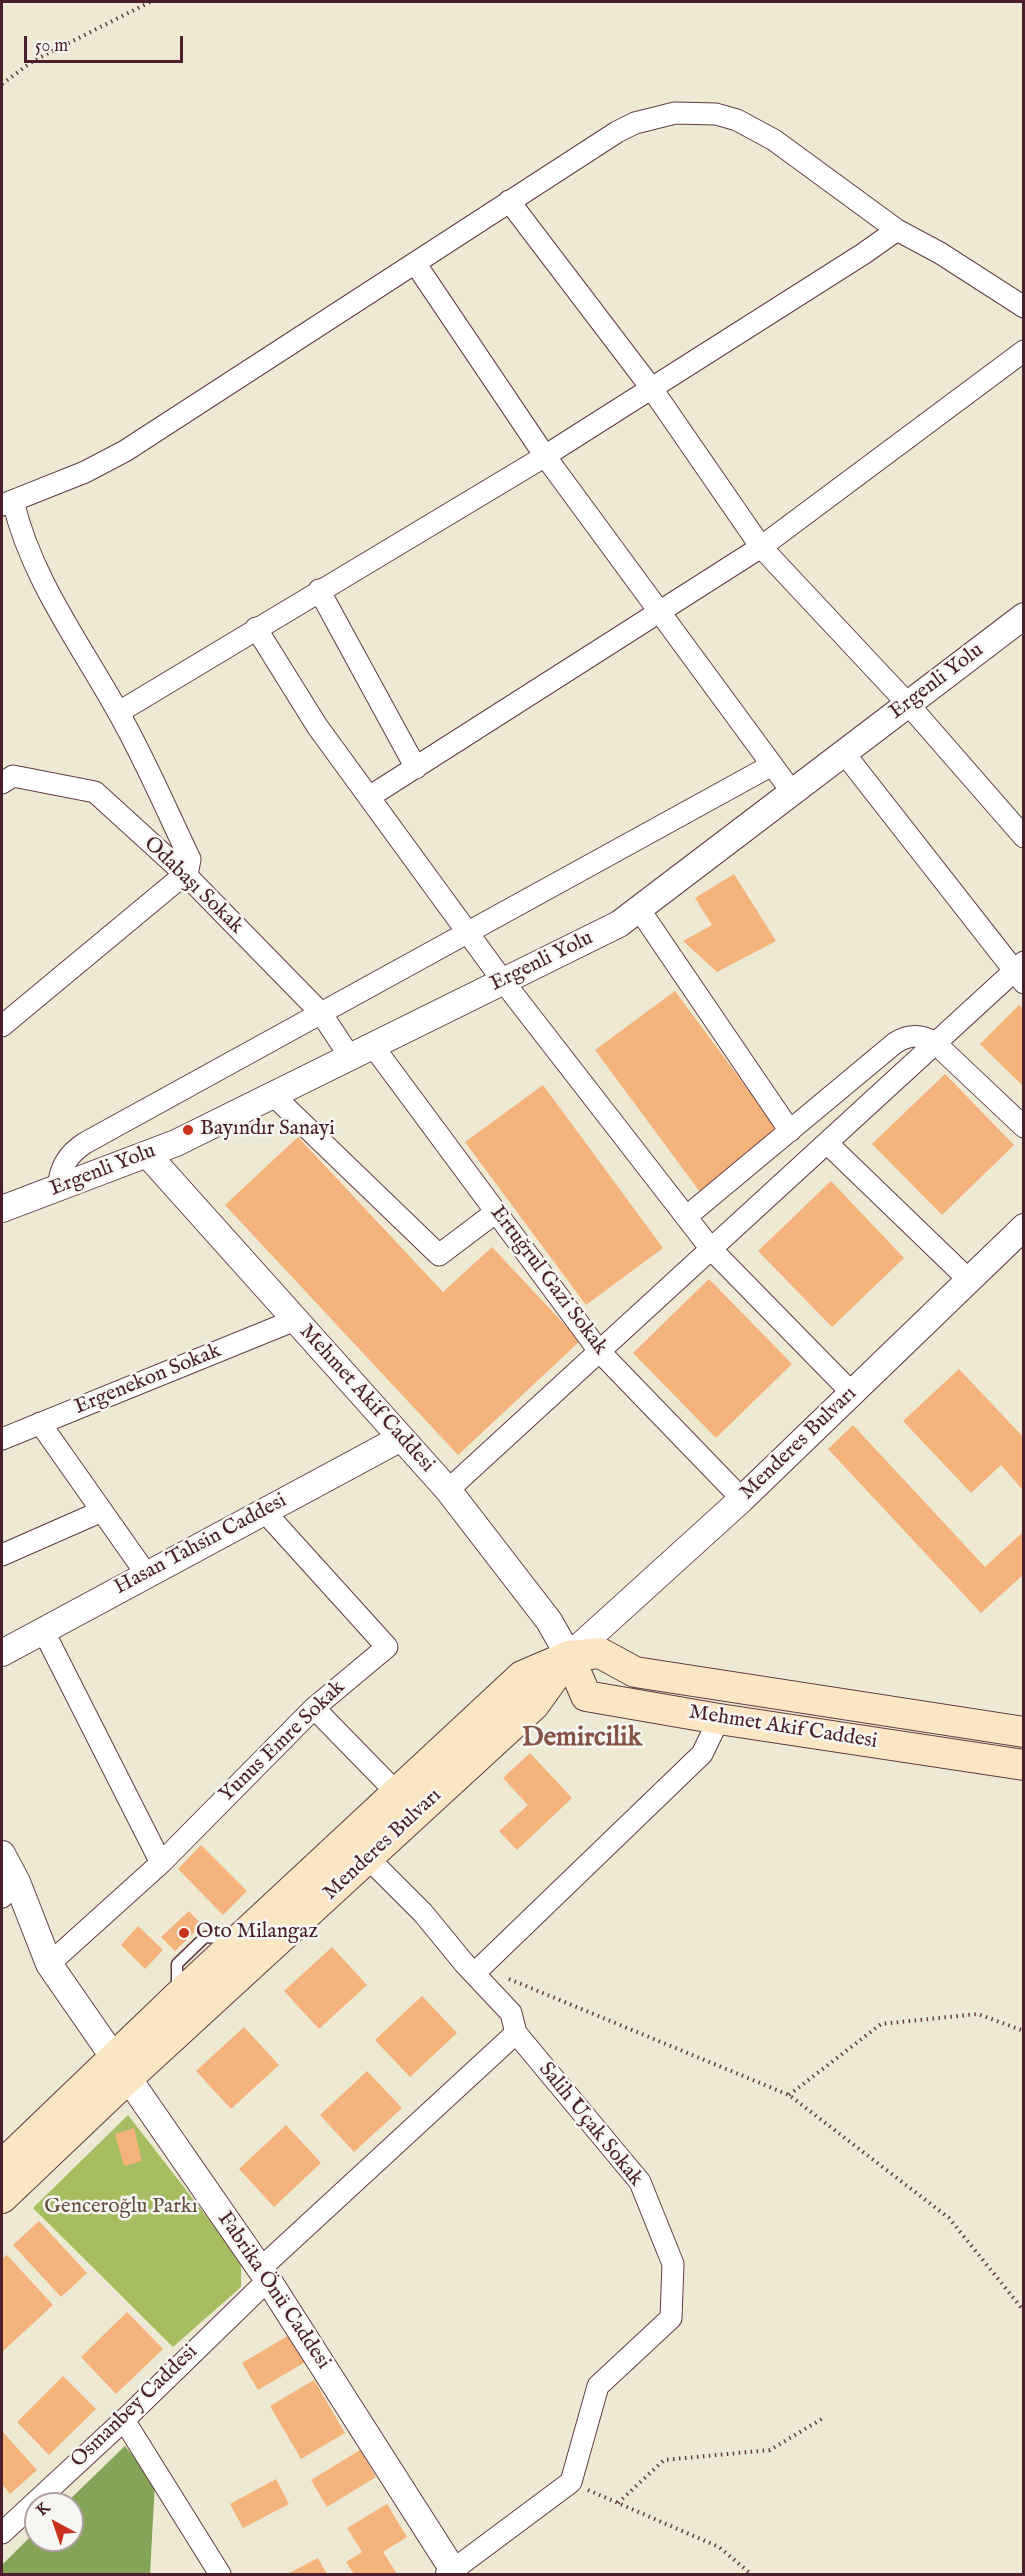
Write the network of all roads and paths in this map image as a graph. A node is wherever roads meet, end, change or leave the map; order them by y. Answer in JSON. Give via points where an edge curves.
{"nodes":[{"id":1,"x":150,"y":2,"type":"edge"},
{"id":2,"x":2,"y":84,"type":"edge"},
{"id":3,"x":509,"y":201,"type":"junction"},
{"id":4,"x":897,"y":230,"type":"junction"},
{"id":5,"x":415,"y":263,"type":"junction"},
{"id":6,"x":1023,"y":307,"type":"edge"},
{"id":7,"x":1023,"y":351,"type":"edge"},
{"id":8,"x":652,"y":389,"type":"junction"},
{"id":9,"x":545,"y":456,"type":"junction"},
{"id":10,"x":7,"y":503,"type":"edge"},
{"id":11,"x":761,"y":547,"type":"junction"},
{"id":12,"x":319,"y":590,"type":"junction"},
{"id":13,"x":659,"y":612,"type":"junction"},
{"id":14,"x":1023,"y":616,"type":"edge"},
{"id":15,"x":256,"y":628,"type":"junction"},
{"id":16,"x":908,"y":704,"type":"junction"},
{"id":17,"x":119,"y":712,"type":"junction"},
{"id":18,"x":844,"y":753,"type":"junction"},
{"id":19,"x":772,"y":765,"type":"junction"},
{"id":20,"x":416,"y":768,"type":"junction"},
{"id":21,"x":2,"y":783,"type":"edge"},
{"id":22,"x":792,"y":792,"type":"junction"},
{"id":23,"x":369,"y":798,"type":"junction"},
{"id":24,"x":1023,"y":837,"type":"edge"},
{"id":25,"x":184,"y":874,"type":"junction"},
{"id":26,"x":639,"y":909,"type":"junction"},
{"id":27,"x":467,"y":932,"type":"junction"},
{"id":28,"x":1020,"y":972,"type":"edge"},
{"id":29,"x":503,"y":981,"type":"junction"},
{"id":30,"x":321,"y":1013,"type":"junction"},
{"id":31,"x":2,"y":1026,"type":"edge"},
{"id":32,"x":935,"y":1043,"type":"junction"},
{"id":33,"x":373,"y":1046,"type":"junction"},
{"id":34,"x":350,"y":1057,"type":"junction"},
{"id":35,"x":273,"y":1095,"type":"junction"},
{"id":36,"x":1023,"y":1127,"type":"edge"},
{"id":37,"x":790,"y":1131,"type":"junction"},
{"id":38,"x":827,"y":1143,"type":"junction"},
{"id":39,"x":147,"y":1154,"type":"junction"},
{"id":40,"x":58,"y":1188,"type":"junction"},
{"id":41,"x":2,"y":1209,"type":"edge"},
{"id":42,"x":496,"y":1212,"type":"junction"},
{"id":43,"x":686,"y":1217,"type":"junction"},
{"id":44,"x":1023,"y":1227,"type":"edge"},
{"id":45,"x":711,"y":1249,"type":"junction"},
{"id":46,"x":969,"y":1280,"type":"junction"},
{"id":47,"x":296,"y":1320,"type":"junction"},
{"id":48,"x":599,"y":1351,"type":"junction"},
{"id":49,"x":852,"y":1393,"type":"junction"},
{"id":50,"x":40,"y":1424,"type":"junction"},
{"id":51,"x":401,"y":1438,"type":"junction"},
{"id":52,"x":2,"y":1439,"type":"edge"},
{"id":53,"x":448,"y":1490,"type":"junction"},
{"id":54,"x":742,"y":1499,"type":"junction"},
{"id":55,"x":102,"y":1511,"type":"junction"},
{"id":56,"x":264,"y":1512,"type":"junction"},
{"id":57,"x":2,"y":1555,"type":"edge"},
{"id":58,"x":147,"y":1575,"type":"junction"},
{"id":59,"x":43,"y":1630,"type":"junction"},
{"id":60,"x":2,"y":1653,"type":"edge"},
{"id":61,"x":569,"y":1656,"type":"junction"},
{"id":62,"x":314,"y":1708,"type":"junction"},
{"id":63,"x":719,"y":1719,"type":"junction"},
{"id":64,"x":1023,"y":1732,"type":"edge"},
{"id":65,"x":1023,"y":1765,"type":"edge"},
{"id":66,"x":397,"y":1793,"type":"junction"},
{"id":67,"x":2,"y":1854,"type":"edge"},
{"id":68,"x":369,"y":1858,"type":"junction"},
{"id":69,"x":160,"y":1863,"type":"junction"},
{"id":70,"x":9,"y":1889,"type":"edge"},
{"id":71,"x":49,"y":1964,"type":"junction"},
{"id":72,"x":481,"y":1967,"type":"joint"},
{"id":73,"x":1023,"y":2031,"type":"edge"},
{"id":74,"x":516,"y":2033,"type":"junction"},
{"id":75,"x":120,"y":2068,"type":"junction"},
{"id":76,"x":789,"y":2095,"type":"junction"},
{"id":77,"x":2,"y":2165,"type":"edge"},
{"id":78,"x":2,"y":2198,"type":"edge"},
{"id":79,"x":264,"y":2274,"type":"junction"},
{"id":80,"x":1023,"y":2311,"type":"edge"},
{"id":81,"x":825,"y":2417,"type":"dead end"},
{"id":82,"x":123,"y":2420,"type":"junction"},
{"id":83,"x":571,"y":2482,"type":"junction"},
{"id":84,"x":618,"y":2503,"type":"junction"},
{"id":85,"x":2,"y":2533,"type":"edge"},
{"id":86,"x":452,"y":2573,"type":"edge"},
{"id":87,"x":220,"y":2574,"type":"edge"},
{"id":88,"x":751,"y":2574,"type":"edge"}],
"edges":[{"from":1,"to":2,"type":"path","via":[[33,61]]},
{"from":3,"to":4,"type":"street","via":[[635,123],[695,112],[716,114],[756,129]]},
{"from":3,"to":5,"type":"street"},
{"from":3,"to":8,"type":"street"},
{"from":4,"to":6,"type":"street"},
{"from":4,"to":8,"type":"street"},
{"from":5,"to":9,"type":"street"},
{"from":5,"to":10,"type":"street","via":[[125,451],[85,472]]},
{"from":7,"to":11,"type":"street"},
{"from":8,"to":9,"type":"street"},
{"from":8,"to":11,"type":"street"},
{"from":9,"to":12,"type":"street"},
{"from":9,"to":13,"type":"street"},
{"from":10,"to":17,"type":"street","via":[[46,588]]},
{"from":11,"to":13,"type":"street"},
{"from":11,"to":16,"type":"street"},
{"from":12,"to":15,"type":"street"},
{"from":12,"to":20,"type":"street"},
{"from":13,"to":19,"type":"street"},
{"from":13,"to":20,"type":"street"},
{"from":14,"to":16,"type":"street","name":"Ergenli Yolu"},
{"from":15,"to":17,"type":"street"},
{"from":15,"to":23,"type":"street","via":[[317,726]]},
{"from":16,"to":18,"type":"street","name":"Ergenli Yolu"},
{"from":16,"to":24,"type":"street"},
{"from":17,"to":25,"type":"street","via":[[190,859]]},
{"from":18,"to":22,"type":"street","name":"Ergenli Yolu"},
{"from":18,"to":28,"type":"street"},
{"from":19,"to":22,"type":"street"},
{"from":19,"to":27,"type":"street"},
{"from":20,"to":23,"type":"street"},
{"from":21,"to":25,"type":"street","name":"Odabaşı Sokak","via":[[13,776],[95,792]]},
{"from":22,"to":26,"type":"street","name":"Ergenli Yolu"},
{"from":23,"to":27,"type":"street"},
{"from":25,"to":30,"type":"street","name":"Odabaşı Sokak"},
{"from":25,"to":31,"type":"street"},
{"from":26,"to":29,"type":"street","name":"Ergenli Yolu","via":[[619,924]]},
{"from":26,"to":37,"type":"street"},
{"from":27,"to":29,"type":"street"},
{"from":27,"to":30,"type":"street"},
{"from":28,"to":32,"type":"street"},
{"from":29,"to":33,"type":"street","name":"Ergenli Yolu"},
{"from":29,"to":43,"type":"street"},
{"from":30,"to":34,"type":"street","name":"Odabaşı Sokak"},
{"from":30,"to":40,"type":"street","via":[[76,1149],[62,1167]]},
{"from":32,"to":36,"type":"street"},
{"from":32,"to":37,"type":"street","via":[[917,1036],[902,1039]]},
{"from":32,"to":38,"type":"street"},
{"from":33,"to":34,"type":"street","name":"Ergenli Yolu"},
{"from":33,"to":42,"type":"street","name":"Ertuğrul Gazi Sokak"},
{"from":34,"to":35,"type":"street","name":"Ergenli Yolu"},
{"from":35,"to":39,"type":"street","name":"Ergenli Yolu"},
{"from":35,"to":42,"type":"street","via":[[439,1256]]},
{"from":37,"to":43,"type":"street"},
{"from":38,"to":45,"type":"street"},
{"from":38,"to":46,"type":"street"},
{"from":39,"to":40,"type":"street","name":"Ergenli Yolu"},
{"from":39,"to":47,"type":"street","name":"Mehmet Akif Caddesi"},
{"from":40,"to":41,"type":"street","name":"Ergenli Yolu"},
{"from":42,"to":48,"type":"street","name":"Ertuğrul Gazi Sokak"},
{"from":43,"to":45,"type":"street"},
{"from":44,"to":46,"type":"street","name":"Menderes Bulvarı"},
{"from":45,"to":48,"type":"street"},
{"from":45,"to":49,"type":"street"},
{"from":46,"to":49,"type":"street","name":"Menderes Bulvarı"},
{"from":47,"to":50,"type":"street","name":"Ergenekon Sokak"},
{"from":47,"to":51,"type":"street","name":"Mehmet Akif Caddesi"},
{"from":48,"to":53,"type":"street"},
{"from":48,"to":54,"type":"street","name":"Ertuğrul Gazi Sokak"},
{"from":49,"to":54,"type":"street","name":"Menderes Bulvarı"},
{"from":50,"to":52,"type":"street","name":"Ergenekon Sokak"},
{"from":50,"to":55,"type":"street"},
{"from":51,"to":53,"type":"street","name":"Mehmet Akif Caddesi"},
{"from":51,"to":56,"type":"street","name":"Hasan Tahsin Caddesi"},
{"from":53,"to":61,"type":"street","name":"Mehmet Akif Caddesi","via":[[549,1621]]},
{"from":54,"to":61,"type":"street","name":"Menderes Bulvarı"},
{"from":55,"to":57,"type":"street"},
{"from":55,"to":58,"type":"street"},
{"from":56,"to":58,"type":"street","name":"Hasan Tahsin Caddesi"},
{"from":56,"to":62,"type":"street","name":"Yunus Emre Sokak","via":[[387,1647]]},
{"from":58,"to":59,"type":"street","name":"Hasan Tahsin Caddesi"},
{"from":59,"to":60,"type":"street","name":"Hasan Tahsin Caddesi"},
{"from":59,"to":69,"type":"street"},
{"from":61,"to":63,"type":"main road","name":"Mehmet Akif Caddesi","via":[[586,1696]]},
{"from":61,"to":64,"type":"main road","name":"Mehmet Akif Caddesi","via":[[600,1653],[635,1672]]},
{"from":61,"to":66,"type":"main road","name":"Menderes Bulvarı","via":[[522,1676]]},
{"from":61,"to":68,"type":"main road","name":"Menderes Bulvarı","via":[[534,1705]]},
{"from":62,"to":66,"type":"street"},
{"from":62,"to":69,"type":"street","name":"Yunus Emre Sokak"},
{"from":63,"to":65,"type":"main road","name":"Mehmet Akif Caddesi"},
{"from":63,"to":72,"type":"street","via":[[702,1754]]},
{"from":66,"to":75,"type":"main road","name":"Menderes Bulvarı","via":[[177,1997]]},
{"from":67,"to":70,"type":"street","name":"Fabrika Önü Caddesi"},
{"from":68,"to":74,"type":"street","name":"Salih Uçak Sokak","via":[[423,1912],[511,2013]]},
{"from":68,"to":75,"type":"main road","name":"Menderes Bulvarı"},
{"from":69,"to":71,"type":"street","name":"Yunus Emre Sokak"},
{"from":70,"to":71,"type":"street","name":"Fabrika Önü Caddesi"},
{"from":71,"to":75,"type":"street","name":"Fabrika Önü Caddesi"},
{"from":72,"to":76,"type":"path"},
{"from":73,"to":76,"type":"path","via":[[978,2014],[881,2024]]},
{"from":74,"to":79,"type":"street","name":"Osmanbey Caddesi"},
{"from":74,"to":83,"type":"street","name":"Salih Uçak Sokak","via":[[640,2182],[673,2264],[671,2318],[598,2386]]},
{"from":75,"to":77,"type":"main road","name":"Menderes Bulvarı"},
{"from":75,"to":78,"type":"main road","name":"Menderes Bulvarı"},
{"from":75,"to":79,"type":"street","name":"Fabrika Önü Caddesi"},
{"from":76,"to":80,"type":"path","via":[[949,2218]]},
{"from":79,"to":82,"type":"street","name":"Osmanbey Caddesi"},
{"from":79,"to":86,"type":"street","name":"Fabrika Önü Caddesi"},
{"from":81,"to":84,"type":"path","via":[[770,2450],[664,2460]]},
{"from":82,"to":85,"type":"street","name":"Osmanbey Caddesi"},
{"from":82,"to":87,"type":"street"},
{"from":83,"to":84,"type":"path"},
{"from":83,"to":86,"type":"street"},
{"from":84,"to":88,"type":"path","via":[[720,2547]]}]}
